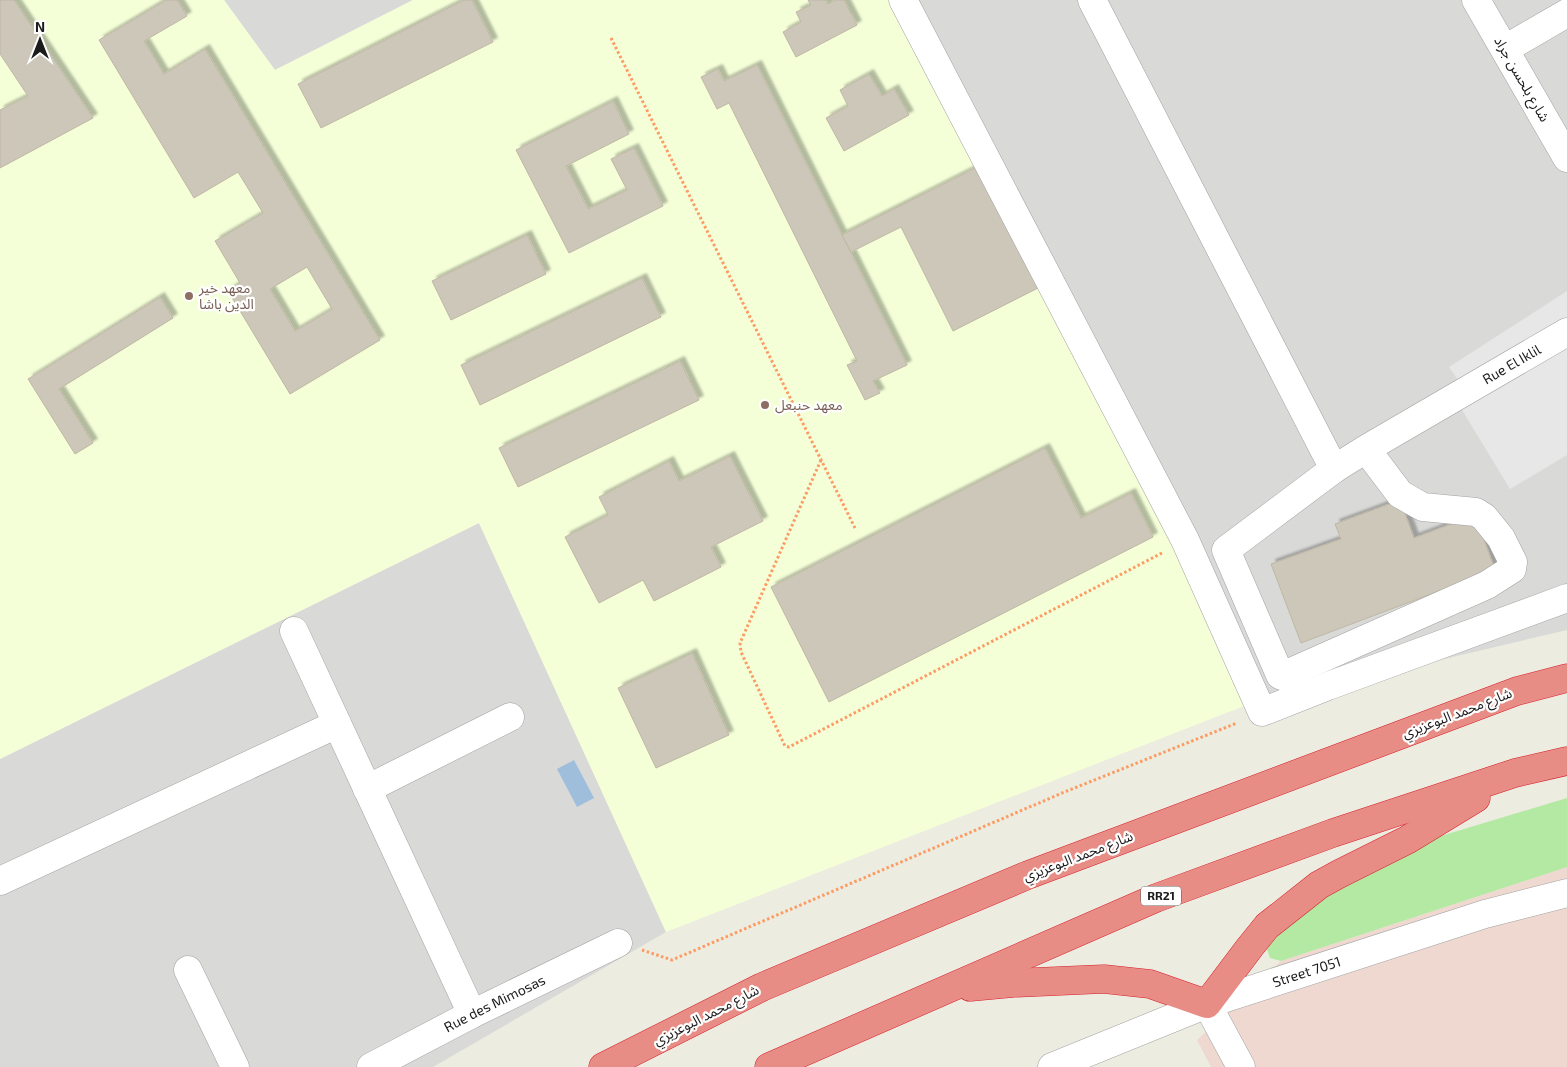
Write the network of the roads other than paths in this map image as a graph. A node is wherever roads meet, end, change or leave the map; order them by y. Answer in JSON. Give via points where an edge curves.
{"nodes":[{"id":1,"x":903,"y":0,"type":"edge"},
{"id":2,"x":1092,"y":0,"type":"edge"},
{"id":3,"x":1476,"y":0,"type":"edge"},
{"id":4,"x":1567,"y":13,"type":"edge"},
{"id":5,"x":1505,"y":49,"type":"junction"},
{"id":6,"x":1567,"y":158,"type":"edge"},
{"id":7,"x":1567,"y":332,"type":"edge"},
{"id":8,"x":1366,"y":449,"type":"junction"},
{"id":9,"x":1334,"y":469,"type":"junction"},
{"id":10,"x":1567,"y":598,"type":"edge"},
{"id":11,"x":294,"y":631,"type":"dead end"},
{"id":12,"x":1567,"y":678,"type":"edge"},
{"id":13,"x":510,"y":717,"type":"dead end"},
{"id":14,"x":337,"y":724,"type":"junction"},
{"id":15,"x":1567,"y":761,"type":"edge"},
{"id":16,"x":1515,"y":774,"type":"junction"},
{"id":17,"x":367,"y":790,"type":"junction"},
{"id":18,"x":0,"y":881,"type":"edge"},
{"id":19,"x":1567,"y":893,"type":"edge"},
{"id":20,"x":618,"y":943,"type":"road end"},
{"id":21,"x":188,"y":970,"type":"dead end"},
{"id":22,"x":946,"y":989,"type":"junction"},
{"id":23,"x":1207,"y":1004,"type":"junction"},
{"id":24,"x":472,"y":1014,"type":"junction"},
{"id":25,"x":235,"y":1067,"type":"edge"},
{"id":26,"x":372,"y":1067,"type":"edge"},
{"id":27,"x":603,"y":1067,"type":"edge"},
{"id":28,"x":770,"y":1067,"type":"edge"},
{"id":29,"x":1052,"y":1067,"type":"edge"},
{"id":30,"x":1241,"y":1067,"type":"edge"}],
"edges":[{"from":1,"to":10,"type":"street","via":[[1185,540],[1262,712]]},
{"from":2,"to":9,"type":"street"},
{"from":3,"to":5,"type":"street","name":"شارع بلحسن جراد"},
{"from":4,"to":5,"type":"street"},
{"from":5,"to":6,"type":"street","name":"شارع بلحسن جراد"},
{"from":7,"to":8,"type":"street","name":"Rue El Iklil"},
{"from":8,"to":9,"type":"street","name":"Rue El Iklil"},
{"from":8,"to":9,"type":"street","name":"Rue El Iklil","via":[[1400,494],[1423,507],[1476,512],[1484,518],[1500,538],[1513,562],[1512,569],[1487,585],[1282,676],[1225,551]]},
{"from":11,"to":14,"type":"street"},
{"from":12,"to":27,"type":"highway","name":"شارع محمد البوعزيزي","via":[[1517,691],[1028,874],[762,986]]},
{"from":13,"to":17,"type":"street"},
{"from":14,"to":17,"type":"street"},
{"from":14,"to":18,"type":"street"},
{"from":15,"to":16,"type":"highway","number":"RR21"},
{"from":16,"to":22,"type":"highway","number":"RR21","via":[[1333,833],[1156,898]]},
{"from":16,"to":23,"type":"highway","via":[[1407,840],[1319,886],[1267,926]]},
{"from":17,"to":24,"type":"street"},
{"from":19,"to":23,"type":"street","name":"Street 7051","via":[[1468,919]]},
{"from":20,"to":24,"type":"street","name":"Rue des Mimosas"},
{"from":21,"to":25,"type":"street"},
{"from":22,"to":23,"type":"highway","via":[[1104,979],[1150,984]]},
{"from":22,"to":28,"type":"highway","number":"RR21"},
{"from":23,"to":29,"type":"street","name":"Street 7051"},
{"from":23,"to":30,"type":"street"},
{"from":24,"to":26,"type":"street","name":"Rue des Mimosas"}]}
